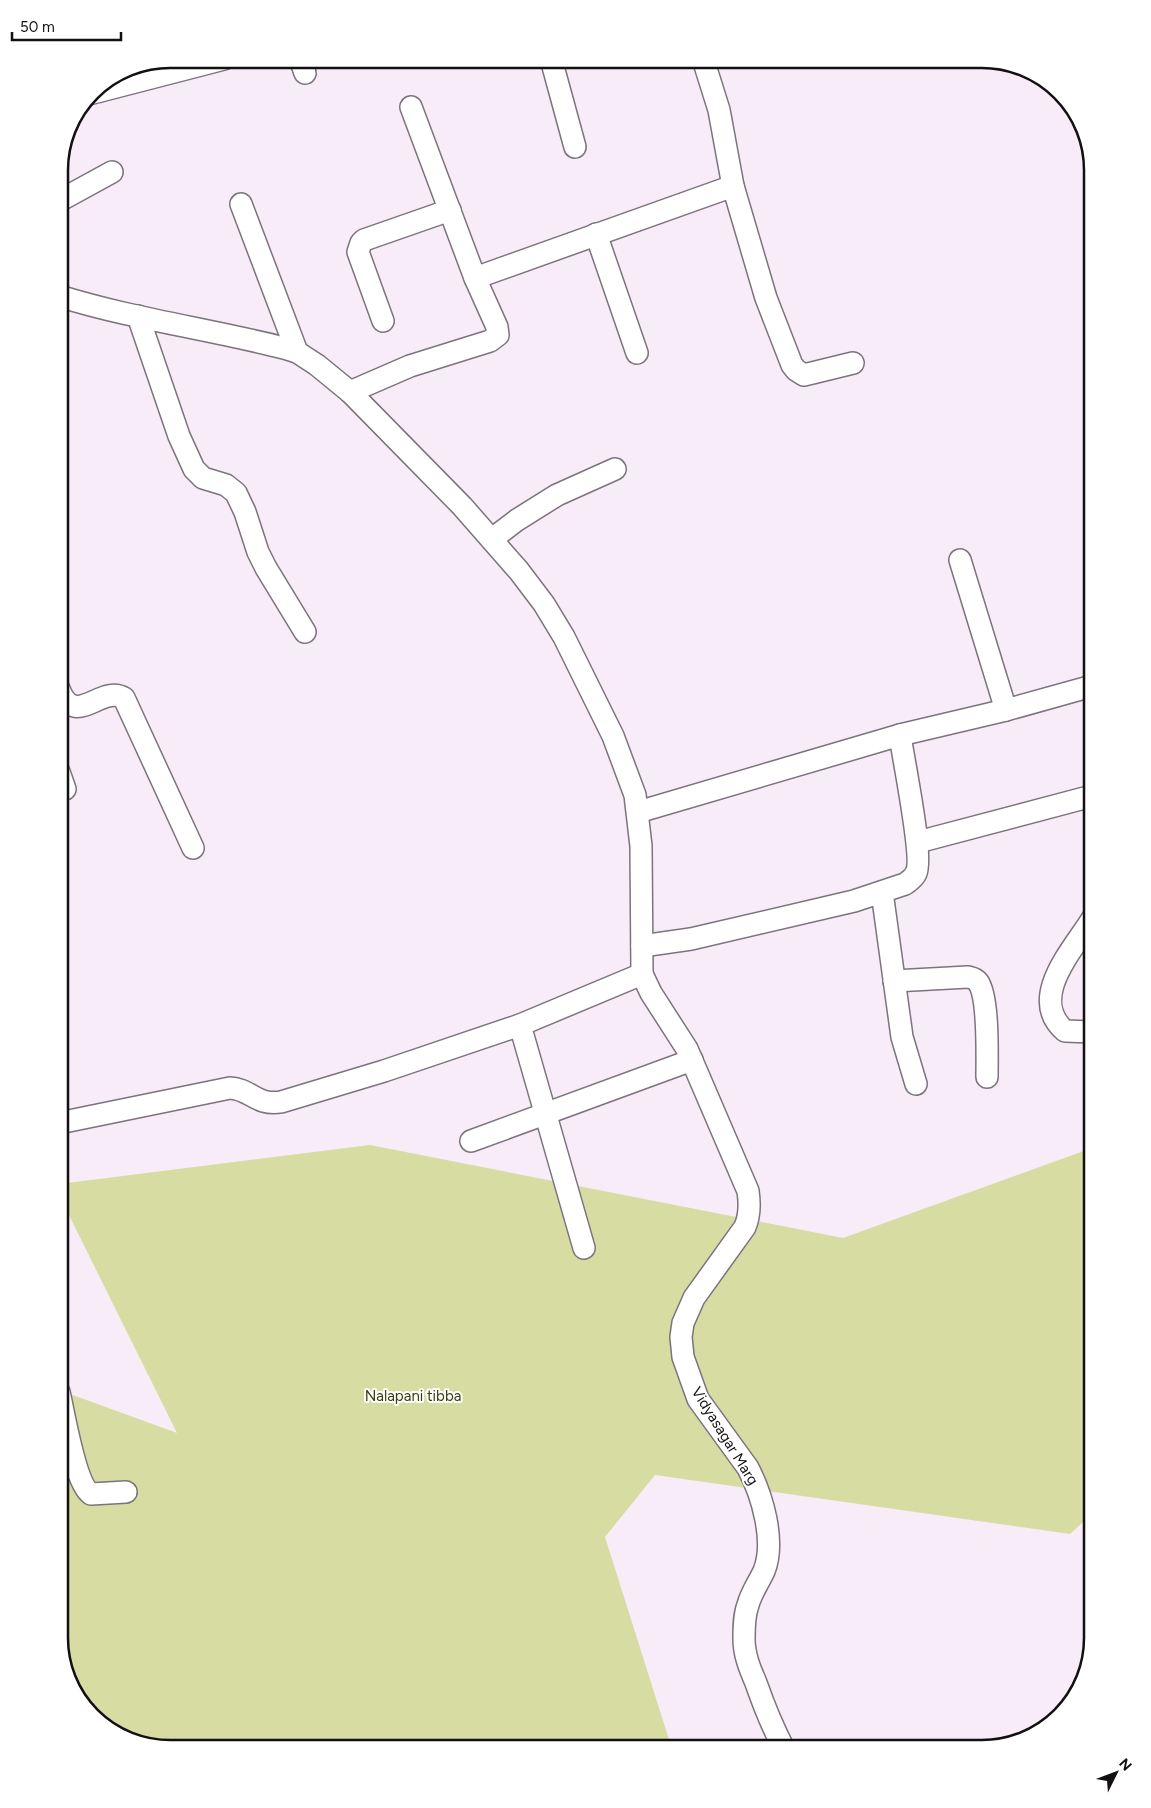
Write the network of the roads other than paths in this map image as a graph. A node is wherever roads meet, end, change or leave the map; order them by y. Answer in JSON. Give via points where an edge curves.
{"nodes":[{"id":1,"x":172,"y":68,"type":"edge"},
{"id":2,"x":553,"y":68,"type":"edge"},
{"id":3,"x":706,"y":68,"type":"edge"},
{"id":4,"x":109,"y":87,"type":"edge"},
{"id":5,"x":411,"y":106,"type":"dead end"},
{"id":6,"x":575,"y":147,"type":"dead end"},
{"id":7,"x":112,"y":172,"type":"dead end"},
{"id":8,"x":733,"y":186,"type":"junction"},
{"id":9,"x":68,"y":196,"type":"edge"},
{"id":10,"x":241,"y":204,"type":"dead end"},
{"id":11,"x":450,"y":210,"type":"junction"},
{"id":12,"x":596,"y":234,"type":"junction"},
{"id":13,"x":475,"y":278,"type":"junction"},
{"id":14,"x":68,"y":299,"type":"edge"},
{"id":15,"x":138,"y":316,"type":"junction"},
{"id":16,"x":383,"y":321,"type":"dead end"},
{"id":17,"x":297,"y":352,"type":"junction"},
{"id":18,"x":637,"y":353,"type":"dead end"},
{"id":19,"x":853,"y":363,"type":"dead end"},
{"id":20,"x":350,"y":392,"type":"junction"},
{"id":21,"x":615,"y":469,"type":"dead end"},
{"id":22,"x":492,"y":539,"type":"junction"},
{"id":23,"x":960,"y":560,"type":"dead end"},
{"id":24,"x":305,"y":632,"type":"dead end"},
{"id":25,"x":1084,"y":688,"type":"edge"},
{"id":26,"x":68,"y":709,"type":"edge"},
{"id":27,"x":1006,"y":710,"type":"junction"},
{"id":28,"x":900,"y":735,"type":"junction"},
{"id":29,"x":1084,"y":798,"type":"edge"},
{"id":30,"x":638,"y":812,"type":"junction"},
{"id":31,"x":918,"y":842,"type":"junction"},
{"id":32,"x":193,"y":848,"type":"dead end"},
{"id":33,"x":882,"y":892,"type":"junction"},
{"id":34,"x":1084,"y":931,"type":"edge"},
{"id":35,"x":642,"y":946,"type":"junction"},
{"id":36,"x":642,"y":974,"type":"junction"},
{"id":37,"x":894,"y":981,"type":"junction"},
{"id":38,"x":520,"y":1025,"type":"junction"},
{"id":39,"x":1084,"y":1032,"type":"edge"},
{"id":40,"x":692,"y":1060,"type":"junction"},
{"id":41,"x":988,"y":1077,"type":"dead end"},
{"id":42,"x":916,"y":1084,"type":"dead end"},
{"id":43,"x":546,"y":1114,"type":"junction"},
{"id":44,"x":68,"y":1121,"type":"edge"},
{"id":45,"x":471,"y":1141,"type":"dead end"},
{"id":46,"x":584,"y":1248,"type":"dead end"},
{"id":47,"x":68,"y":1432,"type":"edge"},
{"id":48,"x":126,"y":1492,"type":"dead end"},
{"id":49,"x":779,"y":1740,"type":"edge"}],
"edges":[{"from":1,"to":4,"type":"street"},
{"from":2,"to":6,"type":"street"},
{"from":3,"to":8,"type":"street","via":[[718,110]]},
{"from":5,"to":11,"type":"street"},
{"from":7,"to":9,"type":"street"},
{"from":8,"to":12,"type":"street"},
{"from":8,"to":19,"type":"street","via":[[766,298],[796,370],[810,375]]},
{"from":10,"to":17,"type":"street"},
{"from":11,"to":13,"type":"street"},
{"from":11,"to":16,"type":"street","via":[[361,243],[358,252]]},
{"from":12,"to":13,"type":"street"},
{"from":12,"to":18,"type":"street"},
{"from":13,"to":20,"type":"street","via":[[498,335],[490,341],[410,366]]},
{"from":14,"to":15,"type":"street","name":"Vidyasagar Marg"},
{"from":15,"to":17,"type":"street","name":"Vidyasagar Marg"},
{"from":15,"to":24,"type":"street","via":[[179,436],[194,469],[200,476],[226,485],[236,493],[262,560]]},
{"from":17,"to":20,"type":"street","name":"Vidyasagar Marg"},
{"from":20,"to":22,"type":"street","name":"Vidyasagar Marg"},
{"from":21,"to":22,"type":"street","via":[[557,495]]},
{"from":22,"to":30,"type":"street","name":"Vidyasagar Marg","via":[[544,604],[564,637],[613,736]]},
{"from":23,"to":27,"type":"street"},
{"from":25,"to":27,"type":"street"},
{"from":26,"to":32,"type":"street","via":[[111,696],[124,698]]},
{"from":27,"to":28,"type":"street"},
{"from":28,"to":30,"type":"street"},
{"from":28,"to":31,"type":"street"},
{"from":29,"to":31,"type":"street"},
{"from":30,"to":35,"type":"street","name":"Vidyasagar Marg","via":[[643,881]]},
{"from":31,"to":33,"type":"street","via":[[917,873],[905,884]]},
{"from":33,"to":35,"type":"street","via":[[701,937]]},
{"from":33,"to":37,"type":"street"},
{"from":34,"to":39,"type":"street","via":[[1057,974],[1049,996],[1054,1018],[1065,1031]]},
{"from":35,"to":36,"type":"street","name":"Vidyasagar Marg"},
{"from":36,"to":38,"type":"street"},
{"from":36,"to":40,"type":"street","name":"Vidyasagar Marg"},
{"from":37,"to":41,"type":"street","via":[[968,977],[979,983],[984,998]]},
{"from":37,"to":42,"type":"street","via":[[902,1037]]},
{"from":38,"to":43,"type":"street"},
{"from":38,"to":44,"type":"street","via":[[281,1102],[265,1102],[230,1088]]},
{"from":40,"to":43,"type":"street"},
{"from":40,"to":49,"type":"street","name":"Vidyasagar Marg","via":[[748,1191],[750,1206],[745,1227],[704,1282],[689,1309],[681,1337],[683,1357],[698,1399],[748,1468],[763,1504],[767,1557],[765,1569],[748,1605],[744,1640],[747,1660]]},
{"from":43,"to":45,"type":"street"},
{"from":43,"to":46,"type":"street"},
{"from":47,"to":48,"type":"street","via":[[77,1471],[91,1494]]}]}
